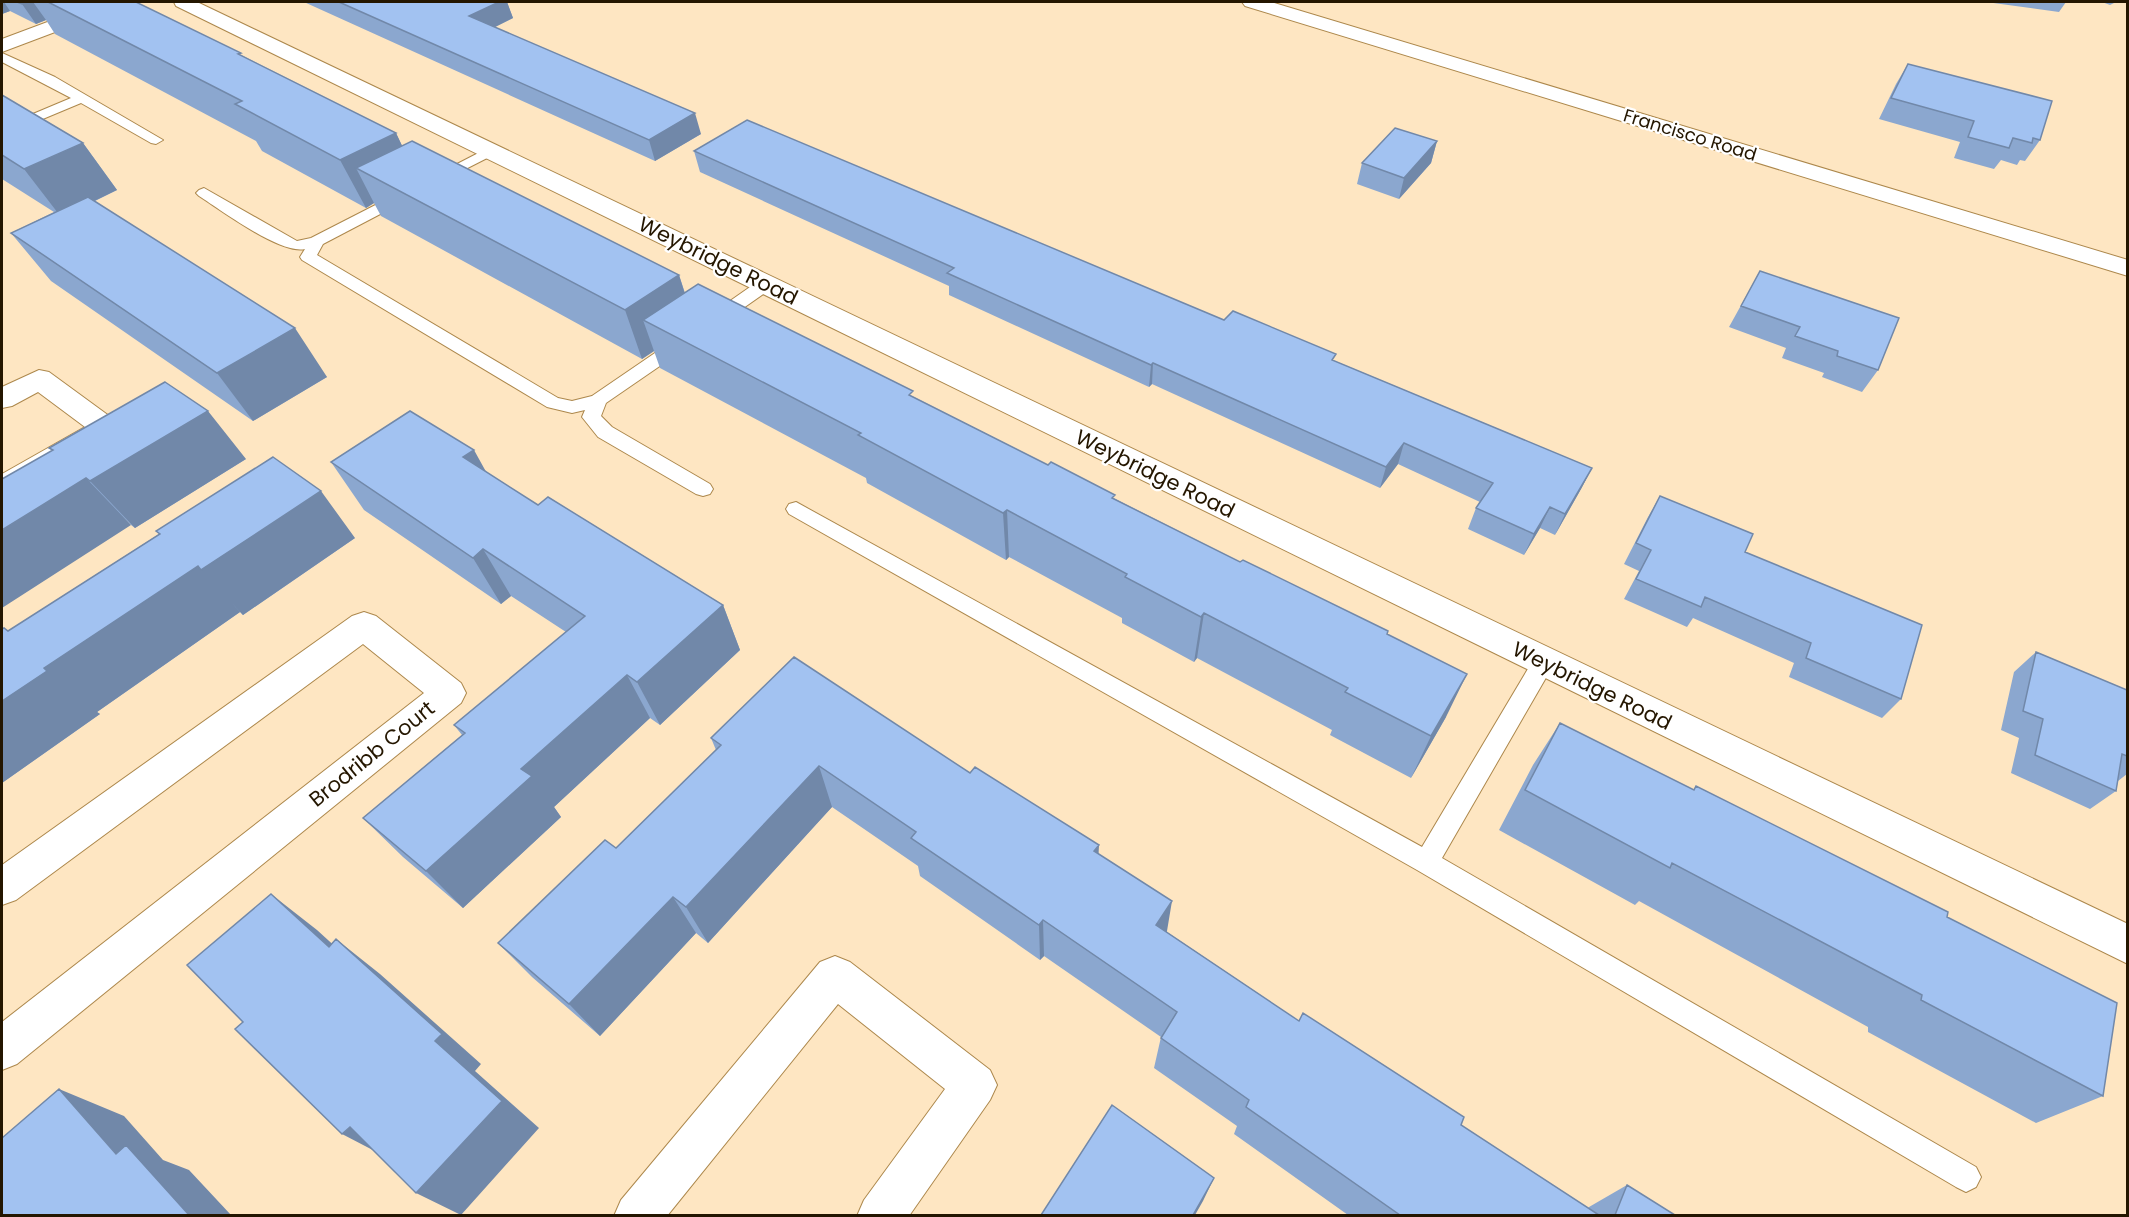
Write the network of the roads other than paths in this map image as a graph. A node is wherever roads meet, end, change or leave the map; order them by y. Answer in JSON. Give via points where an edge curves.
{"nodes":[{"id":1,"x":117,"y":2,"type":"edge"},
{"id":2,"x":183,"y":2,"type":"edge"},
{"id":3,"x":1252,"y":2,"type":"edge"},
{"id":4,"x":2,"y":46,"type":"edge"},
{"id":5,"x":2,"y":57,"type":"edge"},
{"id":6,"x":82,"y":98,"type":"junction"},
{"id":7,"x":2,"y":132,"type":"edge"},
{"id":8,"x":156,"y":140,"type":"dead end"},
{"id":9,"x":490,"y":151,"type":"junction"},
{"id":10,"x":204,"y":193,"type":"dead end"},
{"id":11,"x":317,"y":241,"type":"junction"},
{"id":12,"x":2127,"y":268,"type":"edge"},
{"id":13,"x":766,"y":284,"type":"junction"},
{"id":14,"x":2,"y":399,"type":"edge"},
{"id":15,"x":598,"y":400,"type":"junction"},
{"id":16,"x":2,"y":488,"type":"edge"},
{"id":17,"x":703,"y":489,"type":"dead end"},
{"id":18,"x":796,"y":509,"type":"dead end"},
{"id":19,"x":1543,"y":663,"type":"junction"},
{"id":20,"x":1426,"y":862,"type":"junction"},
{"id":21,"x":2,"y":887,"type":"edge"},
{"id":22,"x":2127,"y":945,"type":"edge"},
{"id":23,"x":2,"y":1049,"type":"edge"},
{"id":24,"x":1966,"y":1177,"type":"dead end"},
{"id":25,"x":637,"y":1215,"type":"edge"},
{"id":26,"x":880,"y":1215,"type":"edge"}],
"edges":[{"from":1,"to":4,"type":"street"},
{"from":2,"to":9,"type":"street","name":"Weybridge Road"},
{"from":3,"to":12,"type":"street","name":"Francisco Road"},
{"from":5,"to":6,"type":"lane"},
{"from":6,"to":7,"type":"lane"},
{"from":6,"to":8,"type":"lane"},
{"from":9,"to":11,"type":"lane"},
{"from":9,"to":13,"type":"street","name":"Weybridge Road"},
{"from":10,"to":11,"type":"lane","via":[[286,243],[297,246]]},
{"from":11,"to":15,"type":"lane","via":[[308,256],[553,403],[572,407]]},
{"from":13,"to":15,"type":"lane"},
{"from":13,"to":19,"type":"street","name":"Weybridge Road"},
{"from":14,"to":16,"type":"street","via":[[39,379],[106,428]]},
{"from":15,"to":17,"type":"lane","via":[[591,417],[605,432]]},
{"from":18,"to":20,"type":"lane"},
{"from":19,"to":20,"type":"lane"},
{"from":19,"to":22,"type":"street","name":"Weybridge Road"},
{"from":20,"to":24,"type":"lane"},
{"from":21,"to":23,"type":"street","name":"Brodribb Court","via":[[364,625],[449,693]]},
{"from":25,"to":26,"type":"street","via":[[835,976],[975,1085]]}]}
